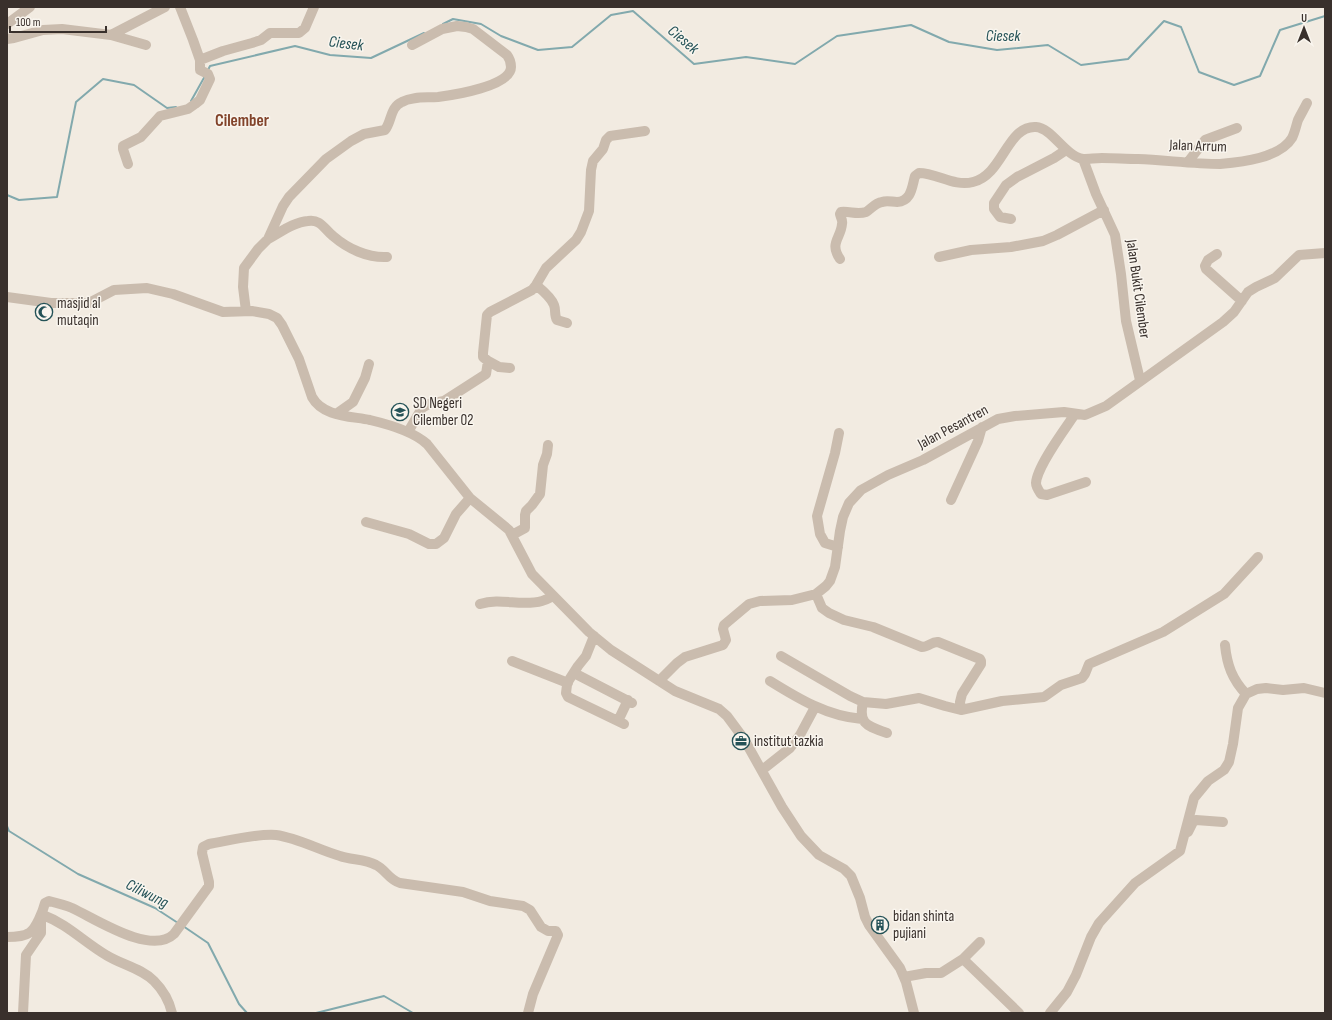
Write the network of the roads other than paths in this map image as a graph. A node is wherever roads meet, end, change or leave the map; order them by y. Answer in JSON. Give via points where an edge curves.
{"nodes":[{"id":1,"x":30,"y":7,"type":"edge"},
{"id":2,"x":165,"y":7,"type":"edge"},
{"id":3,"x":180,"y":7,"type":"edge"},
{"id":4,"x":314,"y":7,"type":"edge"},
{"id":5,"x":7,"y":24,"type":"edge"},
{"id":6,"x":111,"y":34,"type":"junction"},
{"id":7,"x":7,"y":39,"type":"edge"},
{"id":8,"x":146,"y":45,"type":"dead end"},
{"id":9,"x":412,"y":45,"type":"dead end"},
{"id":10,"x":200,"y":60,"type":"junction"},
{"id":11,"x":1307,"y":103,"type":"dead end"},
{"id":12,"x":1237,"y":128,"type":"dead end"},
{"id":13,"x":645,"y":131,"type":"dead end"},
{"id":14,"x":1066,"y":150,"type":"junction"},
{"id":15,"x":1083,"y":159,"type":"junction"},
{"id":16,"x":1188,"y":162,"type":"junction"},
{"id":17,"x":128,"y":164,"type":"dead end"},
{"id":18,"x":1104,"y":210,"type":"junction"},
{"id":19,"x":1011,"y":219,"type":"dead end"},
{"id":20,"x":268,"y":239,"type":"junction"},
{"id":21,"x":1325,"y":253,"type":"edge"},
{"id":22,"x":1217,"y":254,"type":"dead end"},
{"id":23,"x":387,"y":257,"type":"dead end"},
{"id":24,"x":939,"y":257,"type":"dead end"},
{"id":25,"x":840,"y":259,"type":"dead end"},
{"id":26,"x":536,"y":285,"type":"junction"},
{"id":27,"x":7,"y":297,"type":"edge"},
{"id":28,"x":1242,"y":301,"type":"junction"},
{"id":29,"x":246,"y":311,"type":"junction"},
{"id":30,"x":567,"y":323,"type":"dead end"},
{"id":31,"x":488,"y":361,"type":"junction"},
{"id":32,"x":369,"y":364,"type":"dead end"},
{"id":33,"x":510,"y":368,"type":"dead end"},
{"id":34,"x":1140,"y":380,"type":"junction"},
{"id":35,"x":336,"y":414,"type":"junction"},
{"id":36,"x":1075,"y":414,"type":"junction"},
{"id":37,"x":982,"y":426,"type":"junction"},
{"id":38,"x":408,"y":432,"type":"junction"},
{"id":39,"x":839,"y":433,"type":"dead end"},
{"id":40,"x":548,"y":445,"type":"dead end"},
{"id":41,"x":1086,"y":482,"type":"dead end"},
{"id":42,"x":470,"y":498,"type":"junction"},
{"id":43,"x":951,"y":500,"type":"dead end"},
{"id":44,"x":366,"y":522,"type":"dead end"},
{"id":45,"x":512,"y":534,"type":"junction"},
{"id":46,"x":838,"y":547,"type":"junction"},
{"id":47,"x":1258,"y":557,"type":"dead end"},
{"id":48,"x":816,"y":594,"type":"junction"},
{"id":49,"x":553,"y":596,"type":"junction"},
{"id":50,"x":480,"y":604,"type":"dead end"},
{"id":51,"x":594,"y":636,"type":"junction"},
{"id":52,"x":1225,"y":645,"type":"dead end"},
{"id":53,"x":781,"y":656,"type":"dead end"},
{"id":54,"x":512,"y":661,"type":"dead end"},
{"id":55,"x":574,"y":673,"type":"junction"},
{"id":56,"x":659,"y":681,"type":"junction"},
{"id":57,"x":770,"y":681,"type":"dead end"},
{"id":58,"x":568,"y":683,"type":"junction"},
{"id":59,"x":1325,"y":693,"type":"edge"},
{"id":60,"x":1246,"y":694,"type":"junction"},
{"id":61,"x":863,"y":702,"type":"junction"},
{"id":62,"x":815,"y":707,"type":"junction"},
{"id":63,"x":961,"y":710,"type":"junction"},
{"id":64,"x":862,"y":718,"type":"junction"},
{"id":65,"x":887,"y":733,"type":"dead end"},
{"id":66,"x":762,"y":770,"type":"junction"},
{"id":67,"x":1222,"y":822,"type":"dead end"},
{"id":68,"x":1185,"y":834,"type":"junction"},
{"id":69,"x":41,"y":916,"type":"junction"},
{"id":70,"x":7,"y":937,"type":"edge"},
{"id":71,"x":980,"y":942,"type":"dead end"},
{"id":72,"x":962,"y":959,"type":"junction"},
{"id":73,"x":904,"y":977,"type":"junction"},
{"id":74,"x":23,"y":1013,"type":"edge"},
{"id":75,"x":172,"y":1013,"type":"edge"},
{"id":76,"x":528,"y":1013,"type":"edge"},
{"id":77,"x":914,"y":1013,"type":"edge"},
{"id":78,"x":1020,"y":1013,"type":"edge"},
{"id":79,"x":1050,"y":1013,"type":"edge"}],
"edges":[{"from":1,"to":5,"type":"street"},
{"from":2,"to":6,"type":"street"},
{"from":3,"to":10,"type":"street"},
{"from":4,"to":10,"type":"street","via":[[306,25],[299,33],[270,33],[261,40]]},
{"from":6,"to":7,"type":"street","via":[[62,29],[43,30]]},
{"from":6,"to":8,"type":"street"},
{"from":9,"to":20,"type":"street","via":[[442,29],[469,27],[507,55],[511,70],[505,78],[488,85],[457,94],[413,99],[399,104],[385,130],[358,136],[314,170],[286,201]]},
{"from":10,"to":17,"type":"street","via":[[199,67],[210,78],[200,100],[184,110],[160,116],[141,137],[123,146]]},
{"from":11,"to":16,"type":"street","name":"Jalan Arrum","via":[[1292,138],[1276,151],[1232,162]]},
{"from":12,"to":16,"type":"street","via":[[1205,140]]},
{"from":13,"to":26,"type":"street","via":[[607,138],[591,166],[589,211],[581,232],[546,268]]},
{"from":14,"to":15,"type":"street"},
{"from":14,"to":19,"type":"street","via":[[1012,181],[1002,190],[994,203],[994,210],[1000,217]]},
{"from":14,"to":25,"type":"street","via":[[1043,129],[1034,127],[1015,135],[995,167],[977,181],[961,183],[917,174],[911,192],[904,200],[881,202],[862,213],[840,212],[842,223],[835,246]]},
{"from":15,"to":16,"type":"street","name":"Jalan Arrum"},
{"from":15,"to":18,"type":"street","name":"Jalan Bukit Cilember"},
{"from":18,"to":24,"type":"street","via":[[1043,241],[971,250]]},
{"from":18,"to":34,"type":"street","name":"Jalan Bukit Cilember","via":[[1117,244],[1126,321]]},
{"from":20,"to":23,"type":"street","via":[[299,223],[312,221],[322,224],[333,237],[363,254]]},
{"from":20,"to":29,"type":"street","via":[[244,268]]},
{"from":21,"to":28,"type":"street","name":"Jalan Pesantren","via":[[1299,255],[1275,278],[1252,289]]},
{"from":22,"to":28,"type":"street","via":[[1208,260],[1206,269]]},
{"from":26,"to":30,"type":"street","via":[[554,304],[557,320]]},
{"from":26,"to":31,"type":"street","via":[[526,294],[487,315],[483,357]]},
{"from":27,"to":29,"type":"street","via":[[51,303],[89,304],[114,290],[142,288],[173,294],[222,312]]},
{"from":28,"to":34,"type":"street","name":"Jalan Pesantren","via":[[1223,322]]},
{"from":29,"to":35,"type":"street","via":[[269,314],[281,322],[299,359],[314,400]]},
{"from":31,"to":33,"type":"street","via":[[499,367]]},
{"from":31,"to":38,"type":"street","via":[[482,377],[444,401],[423,407]]},
{"from":32,"to":35,"type":"street","via":[[353,402]]},
{"from":34,"to":36,"type":"street","name":"Jalan Pesantren","via":[[1106,406],[1087,415]]},
{"from":35,"to":38,"type":"street","via":[[371,420]]},
{"from":36,"to":37,"type":"street","name":"Jalan Pesantren","via":[[1064,412],[1010,416],[998,418]]},
{"from":36,"to":41,"type":"street","via":[[1043,465],[1036,485],[1043,495]]},
{"from":37,"to":43,"type":"street","via":[[978,441]]},
{"from":37,"to":46,"type":"street","name":"Jalan Pesantren","via":[[923,460],[857,492],[843,517]]},
{"from":38,"to":42,"type":"street","via":[[427,444]]},
{"from":39,"to":46,"type":"street","via":[[817,520],[825,544]]},
{"from":40,"to":45,"type":"street","via":[[542,465],[540,494],[524,515],[525,528]]},
{"from":42,"to":44,"type":"street","via":[[456,514],[444,538],[436,544],[429,544],[409,534]]},
{"from":42,"to":45,"type":"street"},
{"from":45,"to":49,"type":"street","via":[[530,571]]},
{"from":46,"to":48,"type":"street","name":"Jalan Pesantren","via":[[832,577]]},
{"from":47,"to":63,"type":"street","via":[[1224,594],[1163,632],[1089,664],[1080,679],[1061,685],[1044,698],[1002,701]]},
{"from":48,"to":56,"type":"street","name":"Jalan Pesantren","via":[[790,601],[760,601],[747,605],[724,625],[726,640],[723,645],[685,657]]},
{"from":48,"to":63,"type":"street","via":[[826,611],[844,620],[873,627],[922,647],[938,642],[980,659],[981,664],[961,698]]},
{"from":49,"to":50,"type":"street","via":[[534,603],[501,600]]},
{"from":49,"to":51,"type":"street"},
{"from":51,"to":55,"type":"street","via":[[586,656]]},
{"from":51,"to":56,"type":"street"},
{"from":52,"to":60,"type":"street","via":[[1229,668],[1236,684]]},
{"from":53,"to":61,"type":"street"},
{"from":54,"to":58,"type":"street"},
{"from":55,"to":58,"type":"street"},
{"from":55,"to":58,"type":"street","via":[[630,701],[621,723],[568,697]]},
{"from":56,"to":66,"type":"street","via":[[687,697],[724,712]]},
{"from":57,"to":62,"type":"street"},
{"from":59,"to":60,"type":"street","via":[[1304,688],[1266,688]]},
{"from":60,"to":68,"type":"street","via":[[1238,708],[1229,762],[1194,798]]},
{"from":61,"to":63,"type":"street","via":[[886,704],[919,698]]},
{"from":61,"to":64,"type":"street"},
{"from":62,"to":64,"type":"street","via":[[839,716]]},
{"from":62,"to":66,"type":"street","via":[[790,748]]},
{"from":64,"to":65,"type":"street","via":[[868,725]]},
{"from":66,"to":73,"type":"street","via":[[782,807],[808,844],[822,857],[844,869],[851,876],[869,925],[896,961]]},
{"from":67,"to":68,"type":"street","via":[[1196,820]]},
{"from":68,"to":79,"type":"street","via":[[1180,851],[1135,883],[1098,923],[1076,976]]},
{"from":69,"to":70,"type":"street","via":[[30,933]]},
{"from":69,"to":74,"type":"street","via":[[40,933],[26,955]]},
{"from":69,"to":75,"type":"street","via":[[45,915],[62,924],[107,956],[144,973],[162,990]]},
{"from":69,"to":76,"type":"street","via":[[45,903],[49,901],[70,907],[130,936],[150,941],[167,940],[209,886],[202,849],[205,846],[271,835],[295,840],[342,857],[375,864],[391,879],[400,883],[463,892],[490,901],[526,906],[541,927],[548,931],[556,931],[558,935],[533,994]]},
{"from":71,"to":72,"type":"street"},
{"from":72,"to":73,"type":"street","via":[[941,973]]},
{"from":72,"to":78,"type":"street"},
{"from":73,"to":77,"type":"street"}]}
